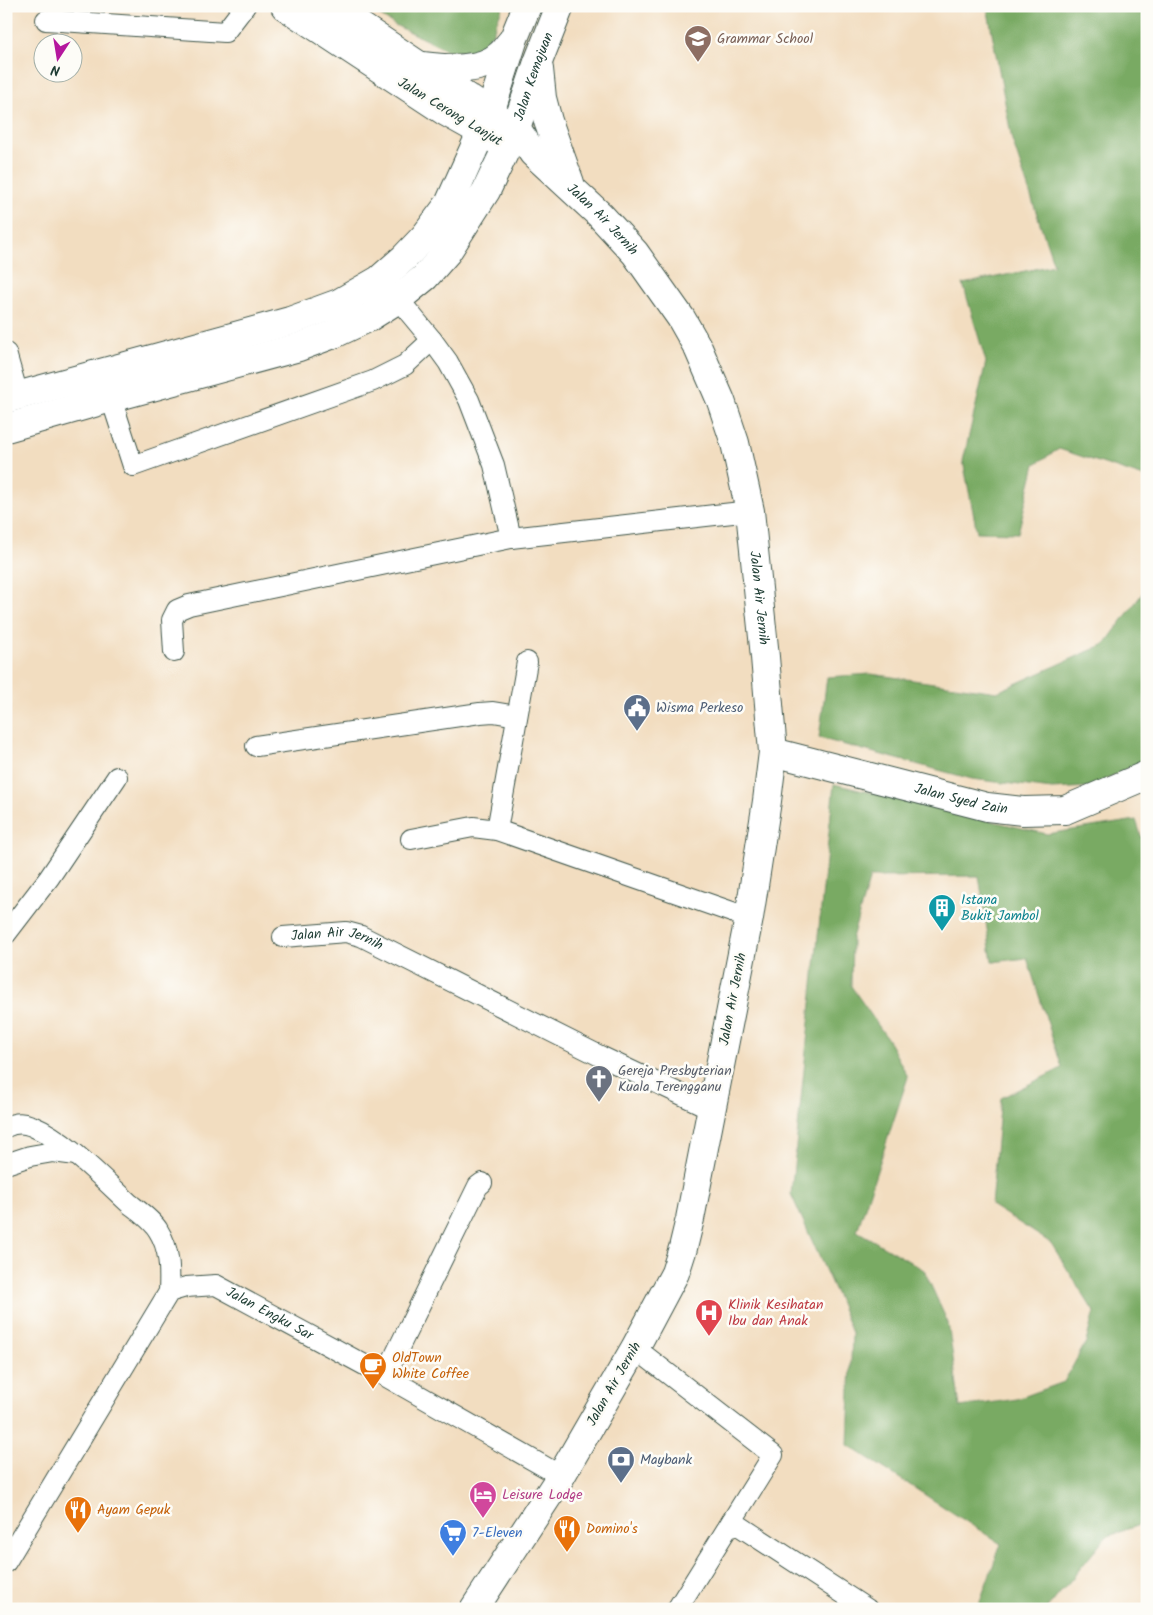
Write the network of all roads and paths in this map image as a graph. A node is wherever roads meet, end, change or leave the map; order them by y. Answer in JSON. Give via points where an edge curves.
{"nodes":[{"id":1,"x":245,"y":6,"type":"edge"},
{"id":2,"x":285,"y":6,"type":"edge"},
{"id":3,"x":330,"y":6,"type":"edge"},
{"id":4,"x":527,"y":6,"type":"edge"},
{"id":5,"x":560,"y":6,"type":"edge"},
{"id":6,"x":46,"y":20,"type":"dead end"},
{"id":7,"x":514,"y":38,"type":"junction"},
{"id":8,"x":538,"y":62,"type":"junction"},
{"id":9,"x":420,"y":66,"type":"junction"},
{"id":10,"x":446,"y":112,"type":"junction"},
{"id":11,"x":486,"y":122,"type":"junction"},
{"id":12,"x":519,"y":143,"type":"junction"},
{"id":13,"x":464,"y":174,"type":"junction"},
{"id":14,"x":571,"y":187,"type":"junction"},
{"id":15,"x":398,"y":299,"type":"junction"},
{"id":16,"x":432,"y":340,"type":"junction"},
{"id":17,"x":6,"y":353,"type":"edge"},
{"id":18,"x":12,"y":397,"type":"edge"},
{"id":19,"x":111,"y":398,"type":"junction"},
{"id":20,"x":6,"y":428,"type":"edge"},
{"id":21,"x":750,"y":511,"type":"junction"},
{"id":22,"x":511,"y":538,"type":"junction"},
{"id":23,"x":174,"y":652,"type":"dead end"},
{"id":24,"x":527,"y":662,"type":"dead end"},
{"id":25,"x":517,"y":716,"type":"junction"},
{"id":26,"x":256,"y":746,"type":"dead end"},
{"id":27,"x":773,"y":752,"type":"junction"},
{"id":28,"x":1147,"y":775,"type":"edge"},
{"id":29,"x":117,"y":777,"type":"dead end"},
{"id":30,"x":497,"y":830,"type":"junction"},
{"id":31,"x":411,"y":840,"type":"dead end"},
{"id":32,"x":749,"y":918,"type":"junction"},
{"id":33,"x":6,"y":934,"type":"edge"},
{"id":34,"x":283,"y":937,"type":"dead end"},
{"id":35,"x":712,"y":1109,"type":"junction"},
{"id":36,"x":6,"y":1127,"type":"edge"},
{"id":37,"x":78,"y":1156,"type":"junction"},
{"id":38,"x":6,"y":1164,"type":"edge"},
{"id":39,"x":482,"y":1182,"type":"dead end"},
{"id":40,"x":170,"y":1292,"type":"junction"},
{"id":41,"x":635,"y":1348,"type":"junction"},
{"id":42,"x":385,"y":1376,"type":"junction"},
{"id":43,"x":561,"y":1476,"type":"junction"},
{"id":44,"x":732,"y":1521,"type":"junction"},
{"id":45,"x":6,"y":1562,"type":"edge"},
{"id":46,"x":474,"y":1609,"type":"edge"},
{"id":47,"x":677,"y":1609,"type":"edge"},
{"id":48,"x":867,"y":1609,"type":"edge"}],
"edges":[{"from":1,"to":6,"type":"street","via":[[225,32]]},
{"from":2,"to":10,"type":"street","name":"Jalan Cerong Lanjut"},
{"from":3,"to":9,"type":"street","name":"Jalan Cerong Lanjut"},
{"from":4,"to":7,"type":"street"},
{"from":5,"to":8,"type":"street","name":"Jalan Kemajuan"},
{"from":7,"to":9,"type":"street","via":[[499,56],[485,63],[448,70]]},
{"from":7,"to":11,"type":"street"},
{"from":8,"to":12,"type":"street","name":"Jalan Kemajuan"},
{"from":8,"to":14,"type":"street","via":[[548,121]]},
{"from":9,"to":11,"type":"street","name":"Jalan Cerong Lanjut"},
{"from":10,"to":11,"type":"street","name":"Jalan Cerong Lanjut"},
{"from":10,"to":13,"type":"street","via":[[458,142]]},
{"from":11,"to":12,"type":"street","name":"Jalan Cerong Lanjut"},
{"from":11,"to":13,"type":"street"},
{"from":12,"to":14,"type":"street","name":"Jalan Air Jernih"},
{"from":12,"to":15,"type":"street","name":"Jalan Kemajuan","via":[[447,252],[425,277]]},
{"from":13,"to":18,"type":"street","via":[[450,204],[404,258],[379,280],[339,303],[290,321]]},
{"from":14,"to":21,"type":"street","name":"Jalan Air Jernih","via":[[636,254],[698,348],[735,443]]},
{"from":15,"to":16,"type":"street"},
{"from":15,"to":19,"type":"street","name":"Jalan Kemajuan","via":[[368,318],[299,347]]},
{"from":16,"to":19,"type":"street","via":[[405,365],[374,381],[133,466]]},
{"from":16,"to":22,"type":"street","via":[[469,400],[494,465]]},
{"from":17,"to":18,"type":"street"},
{"from":19,"to":20,"type":"street","name":"Jalan Kemajuan"},
{"from":21,"to":22,"type":"street"},
{"from":21,"to":27,"type":"street","name":"Jalan Air Jernih"},
{"from":22,"to":23,"type":"street","via":[[189,605],[177,610],[172,620]]},
{"from":24,"to":25,"type":"street"},
{"from":25,"to":26,"type":"street","via":[[480,713]]},
{"from":25,"to":30,"type":"street"},
{"from":27,"to":28,"type":"street","name":"Jalan Syed Zain","via":[[987,807],[1024,811],[1065,810]]},
{"from":27,"to":32,"type":"street","name":"Jalan Air Jernih"},
{"from":29,"to":33,"type":"street","via":[[49,878]]},
{"from":30,"to":31,"type":"street","via":[[473,827]]},
{"from":30,"to":32,"type":"street"},
{"from":32,"to":35,"type":"street","name":"Jalan Air Jernih"},
{"from":34,"to":35,"type":"street","name":"Jalan Air Jernih","via":[[339,932],[360,936]]},
{"from":35,"to":41,"type":"street","name":"Jalan Air Jernih","via":[[690,1219],[675,1273]]},
{"from":36,"to":37,"type":"street","via":[[20,1123],[31,1125]]},
{"from":37,"to":38,"type":"street","via":[[53,1152]]},
{"from":37,"to":40,"type":"street","via":[[157,1228],[167,1247]]},
{"from":39,"to":42,"type":"street"},
{"from":40,"to":42,"type":"street","name":"Jalan Engku Sar","via":[[186,1287],[216,1285]]},
{"from":40,"to":45,"type":"street"},
{"from":41,"to":43,"type":"street","name":"Jalan Air Jernih"},
{"from":41,"to":44,"type":"street","via":[[773,1455]]},
{"from":42,"to":43,"type":"street","name":"Jalan Engku Sar"},
{"from":43,"to":46,"type":"street","name":"Jalan Air Jernih"},
{"from":44,"to":47,"type":"street"},
{"from":44,"to":48,"type":"street"}]}
